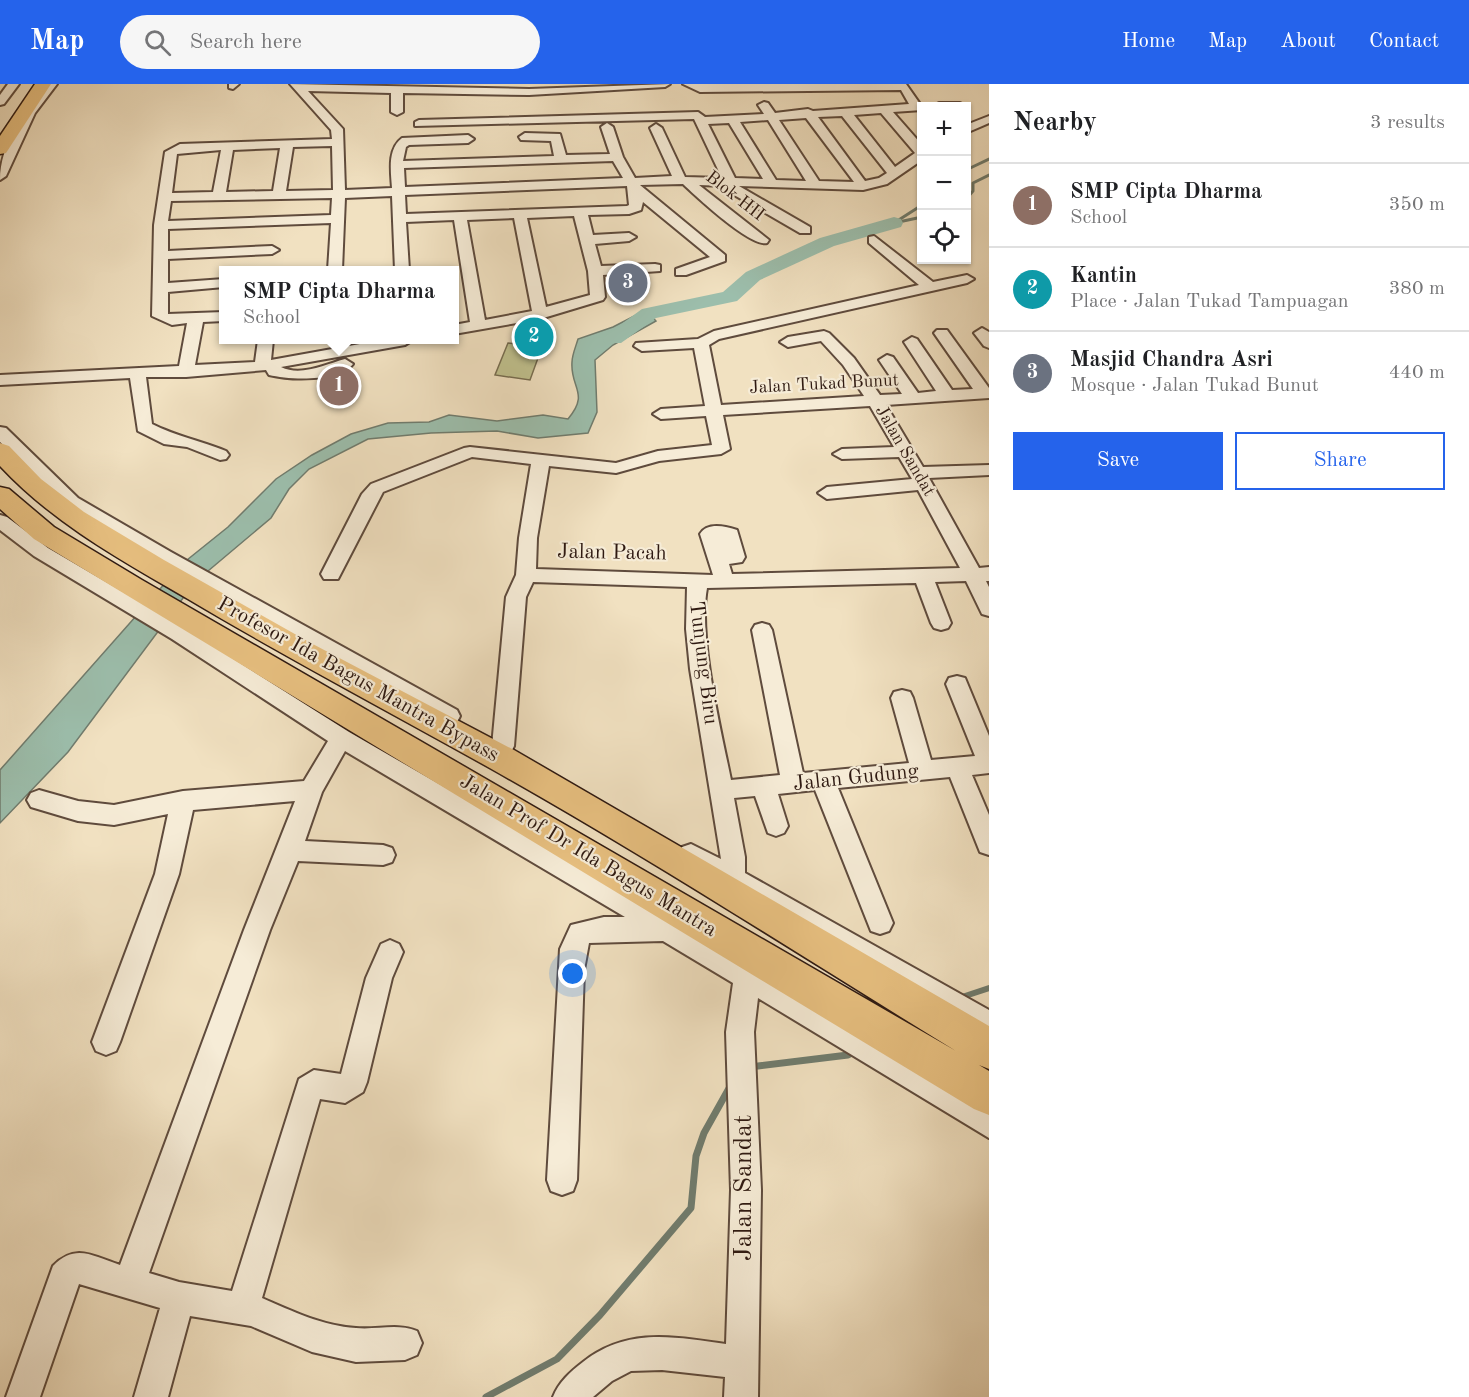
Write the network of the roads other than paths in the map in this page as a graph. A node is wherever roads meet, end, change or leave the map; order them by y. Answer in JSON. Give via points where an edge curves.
{"nodes":[{"id":1,"x":14,"y":84,"type":"edge"},
{"id":2,"x":23,"y":84,"type":"edge"},
{"id":3,"x":43,"y":84,"type":"edge"},
{"id":4,"x":52,"y":84,"type":"edge"},
{"id":5,"x":666,"y":84,"type":"edge"},
{"id":6,"x":688,"y":84,"type":"edge"},
{"id":7,"x":643,"y":85,"type":"edge"},
{"id":8,"x":297,"y":86,"type":"edge"},
{"id":9,"x":336,"y":86,"type":"edge"},
{"id":10,"x":905,"y":86,"type":"edge"},
{"id":11,"x":372,"y":87,"type":"edge"},
{"id":12,"x":492,"y":87,"type":"edge"},
{"id":13,"x":716,"y":87,"type":"edge"},
{"id":14,"x":786,"y":87,"type":"junction"},
{"id":15,"x":419,"y":88,"type":"edge"},
{"id":16,"x":564,"y":88,"type":"edge"},
{"id":17,"x":397,"y":89,"type":"junction"},
{"id":18,"x":598,"y":89,"type":"edge"},
{"id":19,"x":456,"y":91,"type":"edge"},
{"id":20,"x":527,"y":92,"type":"edge"},
{"id":21,"x":791,"y":99,"type":"dead end"},
{"id":22,"x":717,"y":100,"type":"dead end"},
{"id":23,"x":0,"y":102,"type":"edge"},
{"id":24,"x":362,"y":103,"type":"dead end"},
{"id":25,"x":424,"y":104,"type":"dead end"},
{"id":26,"x":917,"y":104,"type":"edge"},
{"id":27,"x":764,"y":105,"type":"dead end"},
{"id":28,"x":883,"y":108,"type":"junction"},
{"id":29,"x":917,"y":108,"type":"edge"},
{"id":30,"x":844,"y":110,"type":"junction"},
{"id":31,"x":397,"y":112,"type":"dead end"},
{"id":32,"x":808,"y":112,"type":"junction"},
{"id":33,"x":971,"y":114,"type":"edge"},
{"id":34,"x":772,"y":116,"type":"junction"},
{"id":35,"x":0,"y":117,"type":"edge"},
{"id":36,"x":732,"y":118,"type":"junction"},
{"id":37,"x":702,"y":121,"type":"junction"},
{"id":38,"x":985,"y":121,"type":"edge"},
{"id":39,"x":419,"y":124,"type":"dead end"},
{"id":40,"x":606,"y":127,"type":"dead end"},
{"id":41,"x":656,"y":128,"type":"dead end"},
{"id":42,"x":971,"y":128,"type":"edge"},
{"id":43,"x":485,"y":138,"type":"dead end"},
{"id":44,"x":507,"y":138,"type":"dead end"},
{"id":45,"x":338,"y":139,"type":"junction"},
{"id":46,"x":287,"y":144,"type":"junction"},
{"id":47,"x":228,"y":146,"type":"junction"},
{"id":48,"x":917,"y":148,"type":"edge"},
{"id":49,"x":0,"y":149,"type":"edge"},
{"id":50,"x":917,"y":156,"type":"edge"},
{"id":51,"x":617,"y":157,"type":"junction"},
{"id":52,"x":561,"y":158,"type":"junction"},
{"id":53,"x":398,"y":165,"type":"junction"},
{"id":54,"x":894,"y":174,"type":"junction"},
{"id":55,"x":0,"y":176,"type":"edge"},
{"id":56,"x":683,"y":180,"type":"junction"},
{"id":57,"x":729,"y":182,"type":"junction"},
{"id":58,"x":772,"y":183,"type":"junction"},
{"id":59,"x":815,"y":184,"type":"junction"},
{"id":60,"x":633,"y":186,"type":"junction"},
{"id":61,"x":863,"y":186,"type":"junction"},
{"id":62,"x":398,"y":190,"type":"junction"},
{"id":63,"x":339,"y":194,"type":"junction"},
{"id":64,"x":279,"y":195,"type":"junction"},
{"id":65,"x":219,"y":196,"type":"junction"},
{"id":66,"x":164,"y":197,"type":"junction"},
{"id":67,"x":580,"y":212,"type":"junction"},
{"id":68,"x":520,"y":214,"type":"junction"},
{"id":69,"x":460,"y":217,"type":"junction"},
{"id":70,"x":400,"y":218,"type":"junction"},
{"id":71,"x":337,"y":219,"type":"junction"},
{"id":72,"x":276,"y":221,"type":"junction"},
{"id":73,"x":161,"y":225,"type":"junction"},
{"id":74,"x":805,"y":230,"type":"dead end"},
{"id":75,"x":629,"y":237,"type":"dead end"},
{"id":76,"x":587,"y":240,"type":"junction"},
{"id":77,"x":762,"y":240,"type":"dead end"},
{"id":78,"x":874,"y":240,"type":"dead end"},
{"id":79,"x":161,"y":255,"type":"junction"},
{"id":80,"x":913,"y":256,"type":"dead end"},
{"id":81,"x":896,"y":259,"type":"junction"},
{"id":82,"x":335,"y":266,"type":"edge"},
{"id":83,"x":402,"y":266,"type":"edge"},
{"id":84,"x":655,"y":268,"type":"dead end"},
{"id":85,"x":595,"y":271,"type":"junction"},
{"id":86,"x":681,"y":272,"type":"dead end"},
{"id":87,"x":968,"y":279,"type":"dead end"},
{"id":88,"x":219,"y":283,"type":"edge"},
{"id":89,"x":930,"y":287,"type":"junction"},
{"id":90,"x":159,"y":288,"type":"junction"},
{"id":91,"x":540,"y":314,"type":"junction"},
{"id":92,"x":219,"y":316,"type":"edge"},
{"id":93,"x":196,"y":318,"type":"junction"},
{"id":94,"x":478,"y":326,"type":"junction"},
{"id":95,"x":459,"y":329,"type":"edge"},
{"id":96,"x":942,"y":333,"type":"dead end"},
{"id":97,"x":788,"y":342,"type":"dead end"},
{"id":98,"x":912,"y":342,"type":"dead end"},
{"id":99,"x":701,"y":343,"type":"junction"},
{"id":100,"x":265,"y":344,"type":"edge"},
{"id":101,"x":379,"y":344,"type":"edge"},
{"id":102,"x":642,"y":346,"type":"dead end"},
{"id":103,"x":338,"y":352,"type":"edge"},
{"id":104,"x":886,"y":360,"type":"dead end"},
{"id":105,"x":267,"y":365,"type":"junction"},
{"id":106,"x":186,"y":372,"type":"junction"},
{"id":107,"x":138,"y":374,"type":"junction"},
{"id":108,"x":0,"y":380,"type":"edge"},
{"id":109,"x":355,"y":382,"type":"dead end"},
{"id":110,"x":987,"y":394,"type":"edge"},
{"id":111,"x":948,"y":397,"type":"junction"},
{"id":112,"x":914,"y":399,"type":"junction"},
{"id":113,"x":876,"y":401,"type":"junction"},
{"id":114,"x":714,"y":410,"type":"junction"},
{"id":115,"x":661,"y":414,"type":"dead end"},
{"id":116,"x":0,"y":432,"type":"edge"},
{"id":117,"x":0,"y":452,"type":"edge"},
{"id":118,"x":905,"y":452,"type":"junction"},
{"id":119,"x":842,"y":454,"type":"dead end"},
{"id":120,"x":220,"y":455,"type":"dead end"},
{"id":121,"x":541,"y":459,"type":"junction"},
{"id":122,"x":989,"y":470,"type":"edge"},
{"id":123,"x":921,"y":479,"type":"junction"},
{"id":124,"x":827,"y":493,"type":"dead end"},
{"id":125,"x":0,"y":495,"type":"edge"},
{"id":126,"x":0,"y":521,"type":"edge"},
{"id":127,"x":717,"y":559,"type":"dead end"},
{"id":128,"x":159,"y":562,"type":"junction"},
{"id":129,"x":332,"y":574,"type":"dead end"},
{"id":130,"x":981,"y":574,"type":"edge"},
{"id":131,"x":526,"y":575,"type":"junction"},
{"id":132,"x":923,"y":576,"type":"junction"},
{"id":133,"x":724,"y":580,"type":"junction"},
{"id":134,"x":698,"y":582,"type":"junction"},
{"id":135,"x":127,"y":593,"type":"junction"},
{"id":136,"x":989,"y":609,"type":"edge"},
{"id":137,"x":199,"y":611,"type":"junction"},
{"id":138,"x":941,"y":623,"type":"dead end"},
{"id":139,"x":762,"y":630,"type":"dead end"},
{"id":140,"x":286,"y":660,"type":"junction"},
{"id":141,"x":957,"y":684,"type":"dead end"},
{"id":142,"x":902,"y":698,"type":"dead end"},
{"id":143,"x":330,"y":722,"type":"junction"},
{"id":144,"x":503,"y":746,"type":"junction"},
{"id":145,"x":989,"y":764,"type":"edge"},
{"id":146,"x":958,"y":768,"type":"junction"},
{"id":147,"x":923,"y":771,"type":"junction"},
{"id":148,"x":823,"y":781,"type":"junction"},
{"id":149,"x":794,"y":785,"type":"junction"},
{"id":150,"x":764,"y":788,"type":"junction"},
{"id":151,"x":310,"y":790,"type":"junction"},
{"id":152,"x":723,"y":790,"type":"junction"},
{"id":153,"x":39,"y":800,"type":"dead end"},
{"id":154,"x":183,"y":801,"type":"junction"},
{"id":155,"x":776,"y":826,"type":"dead end"},
{"id":156,"x":989,"y":845,"type":"edge"},
{"id":157,"x":290,"y":850,"type":"junction"},
{"id":158,"x":383,"y":855,"type":"dead end"},
{"id":159,"x":731,"y":884,"type":"junction"},
{"id":160,"x":880,"y":923,"type":"dead end"},
{"id":161,"x":667,"y":929,"type":"junction"},
{"id":162,"x":390,"y":952,"type":"dead end"},
{"id":163,"x":747,"y":979,"type":"junction"},
{"id":164,"x":951,"y":1015,"type":"junction"},
{"id":165,"x":989,"y":1025,"type":"edge"},
{"id":166,"x":850,"y":1027,"type":"junction"},
{"id":167,"x":106,"y":1042,"type":"dead end"},
{"id":168,"x":989,"y":1049,"type":"edge"},
{"id":169,"x":904,"y":1059,"type":"junction"},
{"id":170,"x":989,"y":1094,"type":"edge"},
{"id":171,"x":989,"y":1123,"type":"edge"},
{"id":172,"x":562,"y":1180,"type":"dead end"},
{"id":173,"x":130,"y":1282,"type":"junction"},
{"id":174,"x":180,"y":1298,"type":"junction"},
{"id":175,"x":243,"y":1308,"type":"junction"},
{"id":176,"x":405,"y":1343,"type":"dead end"},
{"id":177,"x":742,"y":1362,"type":"junction"},
{"id":178,"x":23,"y":1397,"type":"edge"},
{"id":179,"x":151,"y":1397,"type":"edge"},
{"id":180,"x":570,"y":1397,"type":"edge"},
{"id":181,"x":741,"y":1397,"type":"edge"}],
"edges":[{"from":1,"to":23,"type":"street"},
{"from":2,"to":35,"type":"highway"},
{"from":3,"to":49,"type":"highway"},
{"from":4,"to":55,"type":"street","via":[[30,112]]},
{"from":5,"to":7,"type":"street"},
{"from":6,"to":13,"type":"street","via":[[695,88]]},
{"from":7,"to":18,"type":"street","via":[[625,91]]},
{"from":8,"to":9,"type":"street"},
{"from":8,"to":45,"type":"street","via":[[336,129]]},
{"from":9,"to":11,"type":"street"},
{"from":10,"to":14,"type":"street"},
{"from":10,"to":26,"type":"street"},
{"from":11,"to":17,"type":"street"},
{"from":11,"to":24,"type":"street"},
{"from":12,"to":19,"type":"street"},
{"from":12,"to":20,"type":"street"},
{"from":13,"to":14,"type":"street"},
{"from":13,"to":22,"type":"street"},
{"from":14,"to":21,"type":"street"},
{"from":15,"to":17,"type":"street"},
{"from":15,"to":19,"type":"street"},
{"from":15,"to":25,"type":"street"},
{"from":16,"to":18,"type":"street"},
{"from":16,"to":20,"type":"street","via":[[542,96]]},
{"from":17,"to":31,"type":"street"},
{"from":27,"to":34,"type":"street"},
{"from":28,"to":29,"type":"street"},
{"from":28,"to":30,"type":"street"},
{"from":28,"to":48,"type":"street"},
{"from":30,"to":32,"type":"street"},
{"from":30,"to":54,"type":"street"},
{"from":32,"to":34,"type":"street"},
{"from":32,"to":61,"type":"street"},
{"from":33,"to":38,"type":"street"},
{"from":34,"to":36,"type":"street"},
{"from":34,"to":59,"type":"street"},
{"from":36,"to":37,"type":"street"},
{"from":36,"to":58,"type":"street"},
{"from":37,"to":39,"type":"street","via":[[695,115]]},
{"from":37,"to":57,"type":"street"},
{"from":38,"to":42,"type":"street"},
{"from":40,"to":51,"type":"street"},
{"from":41,"to":56,"type":"street"},
{"from":43,"to":53,"type":"street","via":[[404,141]]},
{"from":44,"to":52,"type":"street","via":[[556,137]]},
{"from":45,"to":46,"type":"street"},
{"from":45,"to":63,"type":"street"},
{"from":46,"to":47,"type":"street"},
{"from":46,"to":64,"type":"street"},
{"from":47,"to":65,"type":"street"},
{"from":47,"to":66,"type":"street","via":[[171,152]]},
{"from":50,"to":54,"type":"street"},
{"from":51,"to":52,"type":"street"},
{"from":51,"to":60,"type":"street"},
{"from":52,"to":53,"type":"street"},
{"from":53,"to":62,"type":"street"},
{"from":54,"to":61,"type":"street","via":[[878,184]]},
{"from":56,"to":57,"type":"street"},
{"from":56,"to":60,"type":"street"},
{"from":56,"to":77,"type":"street","name":"Blok HII"},
{"from":57,"to":58,"type":"street"},
{"from":57,"to":74,"type":"street","via":[[734,189]]},
{"from":58,"to":59,"type":"street"},
{"from":59,"to":61,"type":"street"},
{"from":60,"to":62,"type":"street"},
{"from":60,"to":67,"type":"street","via":[[633,209]]},
{"from":60,"to":86,"type":"street","via":[[720,258]]},
{"from":62,"to":63,"type":"street"},
{"from":62,"to":70,"type":"street"},
{"from":63,"to":64,"type":"street"},
{"from":63,"to":71,"type":"street"},
{"from":64,"to":65,"type":"street"},
{"from":65,"to":66,"type":"street"},
{"from":66,"to":73,"type":"street"},
{"from":67,"to":68,"type":"street"},
{"from":67,"to":76,"type":"street"},
{"from":68,"to":69,"type":"street"},
{"from":68,"to":91,"type":"street"},
{"from":69,"to":70,"type":"street"},
{"from":69,"to":94,"type":"street"},
{"from":70,"to":83,"type":"street"},
{"from":71,"to":72,"type":"street"},
{"from":71,"to":82,"type":"street"},
{"from":72,"to":73,"type":"street"},
{"from":72,"to":79,"type":"street","via":[[272,255]]},
{"from":73,"to":79,"type":"street"},
{"from":75,"to":76,"type":"street"},
{"from":76,"to":85,"type":"street"},
{"from":78,"to":81,"type":"street"},
{"from":79,"to":90,"type":"street"},
{"from":80,"to":81,"type":"street"},
{"from":81,"to":89,"type":"street"},
{"from":84,"to":85,"type":"street"},
{"from":85,"to":91,"type":"street","via":[[598,297]]},
{"from":87,"to":89,"type":"street"},
{"from":88,"to":90,"type":"street"},
{"from":89,"to":99,"type":"street","via":[[714,336]]},
{"from":90,"to":93,"type":"street","via":[[163,319]]},
{"from":91,"to":94,"type":"street"},
{"from":92,"to":93,"type":"street"},
{"from":93,"to":106,"type":"street"},
{"from":94,"to":95,"type":"street"},
{"from":96,"to":110,"type":"street"},
{"from":97,"to":113,"type":"street","name":"Jalan Sandat","via":[[824,336]]},
{"from":98,"to":111,"type":"street"},
{"from":99,"to":102,"type":"street"},
{"from":99,"to":114,"type":"street"},
{"from":100,"to":105,"type":"street"},
{"from":101,"to":103,"type":"street"},
{"from":103,"to":105,"type":"street","via":[[341,368],[285,376]]},
{"from":103,"to":109,"type":"street"},
{"from":104,"to":112,"type":"street"},
{"from":105,"to":106,"type":"street"},
{"from":106,"to":107,"type":"street"},
{"from":107,"to":108,"type":"street"},
{"from":107,"to":120,"type":"street","via":[[144,427],[170,440],[190,442]]},
{"from":110,"to":111,"type":"street","name":"Jalan Tukad Bunut"},
{"from":111,"to":112,"type":"street","name":"Jalan Tukad Bunut"},
{"from":112,"to":113,"type":"street","name":"Jalan Tukad Bunut"},
{"from":113,"to":114,"type":"street","name":"Jalan Tukad Bunut"},
{"from":113,"to":118,"type":"street","name":"Jalan Sandat"},
{"from":114,"to":115,"type":"street","name":"Jalan Tukad Bunut"},
{"from":114,"to":121,"type":"street","via":[[723,446],[716,451],[658,456],[616,468]]},
{"from":116,"to":128,"type":"street","via":[[72,502]]},
{"from":117,"to":128,"type":"highway","name":"Profesor Ida Bagus Mantra Bypass","via":[[74,518]]},
{"from":118,"to":119,"type":"street"},
{"from":118,"to":123,"type":"street","name":"Jalan Sandat"},
{"from":121,"to":129,"type":"street","via":[[464,453],[380,485],[371,494]]},
{"from":121,"to":131,"type":"street"},
{"from":122,"to":123,"type":"street"},
{"from":123,"to":124,"type":"street"},
{"from":123,"to":130,"type":"street","name":"Jalan Sandat"},
{"from":125,"to":135,"type":"highway","name":"Profesor Ida Bagus Mantra Bypass","via":[[44,533]]},
{"from":126,"to":135,"type":"street","via":[[41,552]]},
{"from":127,"to":133,"type":"street"},
{"from":128,"to":137,"type":"highway","name":"Profesor Ida Bagus Mantra Bypass"},
{"from":130,"to":132,"type":"street","name":"Tunjung Biru"},
{"from":130,"to":136,"type":"street","name":"Jalan Sandat"},
{"from":131,"to":134,"type":"street","name":"Jalan Pacah"},
{"from":131,"to":144,"type":"street","via":[[516,597]]},
{"from":132,"to":133,"type":"street","name":"Tunjung Biru"},
{"from":132,"to":138,"type":"street"},
{"from":133,"to":134,"type":"street","name":"Tunjung Biru"},
{"from":134,"to":152,"type":"street","name":"Tunjung Biru","via":[[694,588],[694,608],[699,662]]},
{"from":135,"to":137,"type":"highway","name":"Profesor Ida Bagus Mantra Bypass"},
{"from":137,"to":140,"type":"highway","name":"Jalan Prof Dr Ida Bagus Mantra"},
{"from":137,"to":143,"type":"street"},
{"from":137,"to":144,"type":"street"},
{"from":139,"to":149,"type":"street"},
{"from":140,"to":143,"type":"highway","name":"Jalan Prof Dr Ida Bagus Mantra"},
{"from":140,"to":159,"type":"highway","name":"Profesor Ida Bagus Mantra Bypass","via":[[462,737]]},
{"from":141,"to":145,"type":"street"},
{"from":142,"to":147,"type":"street"},
{"from":143,"to":151,"type":"street"},
{"from":143,"to":161,"type":"street"},
{"from":143,"to":166,"type":"highway","name":"Jalan Prof Dr Ida Bagus Mantra"},
{"from":144,"to":159,"type":"street"},
{"from":145,"to":146,"type":"street","name":"Jalan Gudung"},
{"from":146,"to":147,"type":"street","name":"Jalan Gudung"},
{"from":146,"to":156,"type":"street"},
{"from":147,"to":148,"type":"street","name":"Jalan Gudung"},
{"from":148,"to":149,"type":"street","name":"Jalan Gudung"},
{"from":148,"to":160,"type":"street"},
{"from":149,"to":150,"type":"street","name":"Jalan Gudung"},
{"from":150,"to":152,"type":"street","name":"Jalan Gudung"},
{"from":150,"to":155,"type":"street"},
{"from":151,"to":154,"type":"street"},
{"from":151,"to":157,"type":"street"},
{"from":152,"to":159,"type":"street","name":"Tunjung Biru"},
{"from":153,"to":154,"type":"street","via":[[78,811],[114,815]]},
{"from":154,"to":167,"type":"street","via":[[168,874]]},
{"from":157,"to":158,"type":"street"},
{"from":157,"to":173,"type":"street","via":[[257,930]]},
{"from":159,"to":164,"type":"highway","name":"Jalan Prof Dr Ida Bagus Mantra"},
{"from":161,"to":163,"type":"street"},
{"from":161,"to":172,"type":"street","via":[[604,929],[580,933],[575,939]]},
{"from":162,"to":175,"type":"street","via":[[379,978],[353,1082],[345,1089],[314,1084],[309,1089]]},
{"from":163,"to":166,"type":"street"},
{"from":163,"to":177,"type":"street","name":"Jalan Sandat","via":[[740,1032],[746,1190]]},
{"from":164,"to":165,"type":"street"},
{"from":164,"to":168,"type":"highway","name":"Jalan Prof Dr Ida Bagus Mantra"},
{"from":166,"to":169,"type":"highway","name":"Jalan Prof Dr Ida Bagus Mantra"},
{"from":169,"to":170,"type":"highway","name":"Jalan Prof Dr Ida Bagus Mantra"},
{"from":169,"to":171,"type":"street"},
{"from":173,"to":174,"type":"street"},
{"from":173,"to":178,"type":"street","via":[[74,1267],[70,1270],[64,1277]]},
{"from":174,"to":175,"type":"street"},
{"from":174,"to":179,"type":"street"},
{"from":175,"to":176,"type":"street","via":[[328,1340],[356,1345]]},
{"from":177,"to":180,"type":"street","via":[[646,1353],[623,1356],[596,1373]]},
{"from":177,"to":181,"type":"street","name":"Jalan Sandat"}]}
